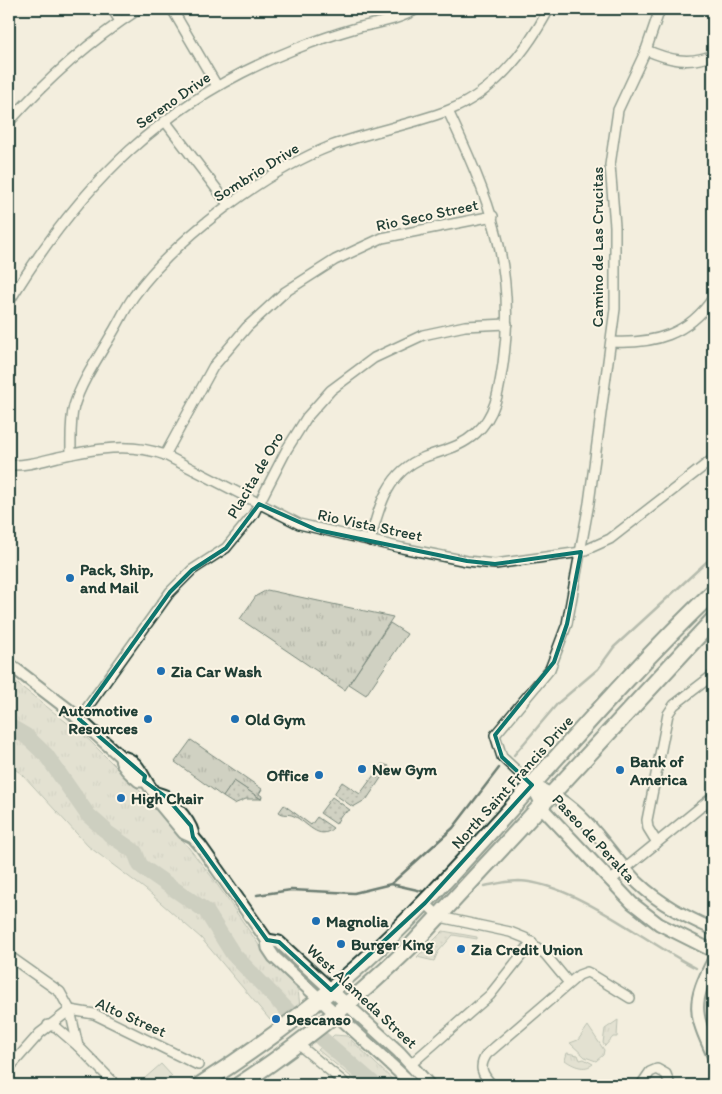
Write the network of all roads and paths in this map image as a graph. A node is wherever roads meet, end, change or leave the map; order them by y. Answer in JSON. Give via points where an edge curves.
{"nodes":[{"id":1,"x":112,"y":9,"type":"edge"},
{"id":2,"x":139,"y":9,"type":"edge"},
{"id":3,"x":172,"y":9,"type":"edge"},
{"id":4,"x":417,"y":9,"type":"edge"},
{"id":5,"x":548,"y":9,"type":"edge"},
{"id":6,"x":660,"y":9,"type":"edge"},
{"id":7,"x":120,"y":21,"type":"junction"},
{"id":8,"x":646,"y":50,"type":"junction"},
{"id":9,"x":713,"y":55,"type":"edge"},
{"id":10,"x":217,"y":86,"type":"junction"},
{"id":11,"x":448,"y":111,"type":"junction"},
{"id":12,"x":165,"y":121,"type":"junction"},
{"id":13,"x":9,"y":122,"type":"edge"},
{"id":14,"x":228,"y":204,"type":"junction"},
{"id":15,"x":493,"y":216,"type":"junction"},
{"id":16,"x":713,"y":298,"type":"edge"},
{"id":17,"x":9,"y":302,"type":"edge"},
{"id":18,"x":507,"y":324,"type":"junction"},
{"id":19,"x":612,"y":342,"type":"junction"},
{"id":20,"x":71,"y":454,"type":"junction"},
{"id":21,"x":165,"y":455,"type":"junction"},
{"id":22,"x":713,"y":459,"type":"edge"},
{"id":23,"x":9,"y":465,"type":"edge"},
{"id":24,"x":259,"y":504,"type":"junction"},
{"id":25,"x":370,"y":541,"type":"junction"},
{"id":26,"x":581,"y":552,"type":"junction"},
{"id":27,"x":713,"y":592,"type":"edge"},
{"id":28,"x":713,"y":620,"type":"edge"},
{"id":29,"x":9,"y":664,"type":"edge"},
{"id":30,"x":713,"y":674,"type":"edge"},
{"id":31,"x":80,"y":719,"type":"junction"},
{"id":32,"x":528,"y":781,"type":"junction"},
{"id":33,"x":713,"y":797,"type":"edge"},
{"id":34,"x":546,"y":800,"type":"junction"},
{"id":35,"x":656,"y":841,"type":"junction"},
{"id":36,"x":625,"y":867,"type":"junction"},
{"id":37,"x":610,"y":881,"type":"junction"},
{"id":38,"x":425,"y":903,"type":"junction"},
{"id":39,"x":440,"y":917,"type":"junction"},
{"id":40,"x":713,"y":929,"type":"edge"},
{"id":41,"x":532,"y":942,"type":"junction"},
{"id":42,"x":713,"y":951,"type":"edge"},
{"id":43,"x":9,"y":956,"type":"edge"},
{"id":44,"x":712,"y":963,"type":"edge"},
{"id":45,"x":569,"y":983,"type":"junction"},
{"id":46,"x":326,"y":995,"type":"junction"},
{"id":47,"x":630,"y":998,"type":"dead end"},
{"id":48,"x":341,"y":1009,"type":"junction"},
{"id":49,"x":70,"y":1010,"type":"junction"},
{"id":50,"x":48,"y":1025,"type":"junction"},
{"id":51,"x":298,"y":1044,"type":"junction"},
{"id":52,"x":78,"y":1046,"type":"junction"},
{"id":53,"x":713,"y":1054,"type":"edge"},
{"id":54,"x":411,"y":1064,"type":"junction"},
{"id":55,"x":198,"y":1065,"type":"dead end"},
{"id":56,"x":9,"y":1068,"type":"edge"},
{"id":57,"x":116,"y":1085,"type":"edge"},
{"id":58,"x":200,"y":1085,"type":"edge"},
{"id":59,"x":240,"y":1085,"type":"edge"},
{"id":60,"x":347,"y":1085,"type":"edge"},
{"id":61,"x":412,"y":1085,"type":"edge"},
{"id":62,"x":429,"y":1085,"type":"edge"},
{"id":63,"x":492,"y":1085,"type":"edge"},
{"id":64,"x":641,"y":1085,"type":"edge"},
{"id":65,"x":670,"y":1085,"type":"edge"}],
"edges":[{"from":1,"to":7,"type":"street"},
{"from":2,"to":7,"type":"street"},
{"from":3,"to":10,"type":"street"},
{"from":4,"to":10,"type":"street","name":"Sereno Drive","via":[[295,48]]},
{"from":5,"to":11,"type":"street","name":"Sombrio Drive","via":[[533,38],[509,68],[496,81]]},
{"from":6,"to":8,"type":"street","name":"Camino de Las Crucitas"},
{"from":7,"to":13,"type":"street","via":[[49,79]]},
{"from":8,"to":9,"type":"street","via":[[686,62]]},
{"from":8,"to":19,"type":"street","name":"Camino de Las Crucitas","via":[[618,110],[610,165],[615,236]]},
{"from":10,"to":12,"type":"street","name":"Sereno Drive"},
{"from":11,"to":14,"type":"street","name":"Sombrio Drive","via":[[330,147],[274,175]]},
{"from":11,"to":15,"type":"street"},
{"from":12,"to":14,"type":"street"},
{"from":12,"to":17,"type":"street","name":"Sereno Drive","via":[[118,159],[82,198],[46,242]]},
{"from":14,"to":20,"type":"street","name":"Sombrio Drive","via":[[176,248],[135,296],[74,404]]},
{"from":15,"to":18,"type":"street","via":[[504,268]]},
{"from":15,"to":21,"type":"street","name":"Rio Seco Street","via":[[382,238],[335,260],[284,292],[247,327],[213,367]]},
{"from":16,"to":19,"type":"street","via":[[698,316],[668,335],[642,343]]},
{"from":18,"to":24,"type":"street","name":"Placita de Oro","via":[[465,326],[423,335],[374,358],[331,390],[307,417]]},
{"from":18,"to":25,"type":"street","via":[[496,401],[488,419],[460,445],[418,460],[397,477],[382,499]]},
{"from":19,"to":26,"type":"street","name":"Camino de Las Crucitas"},
{"from":20,"to":21,"type":"street","name":"Rio Vista Street","via":[[124,447]]},
{"from":20,"to":23,"type":"street","name":"Rio Vista Street","via":[[30,464]]},
{"from":21,"to":24,"type":"street","name":"Rio Vista Street"},
{"from":22,"to":26,"type":"street","name":"Rio Vista Street","via":[[610,539]]},
{"from":24,"to":25,"type":"street","name":"Rio Vista Street","via":[[299,524]]},
{"from":24,"to":31,"type":"street","name":"Placita de Oro","via":[[226,548],[192,570],[170,592]]},
{"from":25,"to":26,"type":"street","name":"Rio Vista Street","via":[[495,564]]},
{"from":26,"to":32,"type":"street","via":[[567,624],[557,656],[545,677],[495,735],[502,757]]},
{"from":27,"to":32,"type":"highway","name":"North Saint Francis Drive"},
{"from":28,"to":34,"type":"highway"},
{"from":29,"to":31,"type":"street","name":"West Alameda Street"},
{"from":30,"to":35,"type":"street","via":[[674,706],[667,717],[647,820]]},
{"from":31,"to":46,"type":"street","name":"West Alameda Street","via":[[121,757],[129,759],[156,794],[166,797],[193,830],[193,837],[267,940],[279,942]]},
{"from":32,"to":34,"type":"street","name":"Paseo de Peralta"},
{"from":32,"to":38,"type":"highway","name":"North Saint Francis Drive"},
{"from":33,"to":35,"type":"street"},
{"from":34,"to":36,"type":"street","name":"Paseo de Peralta","via":[[565,803]]},
{"from":34,"to":37,"type":"street","name":"Paseo de Peralta"},
{"from":34,"to":39,"type":"highway"},
{"from":35,"to":36,"type":"street"},
{"from":36,"to":37,"type":"street"},
{"from":36,"to":40,"type":"street","name":"Paseo de Peralta","via":[[657,898]]},
{"from":37,"to":42,"type":"street","name":"Paseo de Peralta","via":[[654,921]]},
{"from":38,"to":39,"type":"street"},
{"from":38,"to":46,"type":"highway","name":"North Saint Francis Drive"},
{"from":39,"to":41,"type":"street","via":[[510,932]]},
{"from":39,"to":48,"type":"highway"},
{"from":41,"to":45,"type":"street"},
{"from":41,"to":54,"type":"street","via":[[490,995]]},
{"from":43,"to":49,"type":"street","name":"Alto Street","via":[[60,992]]},
{"from":44,"to":53,"type":"street","via":[[700,987],[698,1015]]},
{"from":45,"to":47,"type":"street","via":[[587,972]]},
{"from":45,"to":63,"type":"street","via":[[487,1054],[481,1070]]},
{"from":46,"to":48,"type":"street","name":"West Alameda Street"},
{"from":46,"to":58,"type":"highway","name":"North Saint Francis Drive","via":[[257,1048]]},
{"from":48,"to":51,"type":"highway"},
{"from":48,"to":54,"type":"street","name":"West Alameda Street"},
{"from":48,"to":61,"type":"street","name":"West Alameda Street"},
{"from":49,"to":50,"type":"street"},
{"from":49,"to":52,"type":"street"},
{"from":49,"to":55,"type":"street","name":"Alto Street","via":[[94,1014]]},
{"from":50,"to":52,"type":"street","via":[[56,1027]]},
{"from":50,"to":56,"type":"street"},
{"from":51,"to":59,"type":"highway"},
{"from":51,"to":60,"type":"street"},
{"from":52,"to":57,"type":"street"},
{"from":54,"to":62,"type":"street","name":"West Alameda Street"},
{"from":64,"to":65,"type":"street","via":[[650,1072],[657,1069],[666,1074]]}]}
